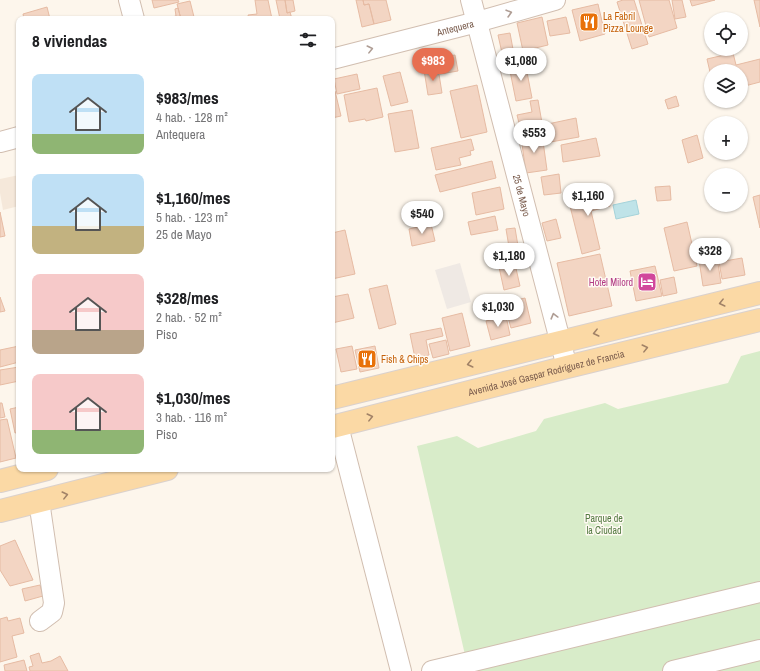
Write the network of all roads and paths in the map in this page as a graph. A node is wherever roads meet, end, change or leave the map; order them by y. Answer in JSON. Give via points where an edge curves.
{"nodes":[{"id":1,"x":129,"y":0,"type":"edge"},
{"id":2,"x":471,"y":0,"type":"edge"},
{"id":3,"x":555,"y":0,"type":"edge"},
{"id":4,"x":133,"y":16,"type":"edge"},
{"id":5,"x":477,"y":22,"type":"junction"},
{"id":6,"x":335,"y":58,"type":"edge"},
{"id":7,"x":16,"y":138,"type":"edge"},
{"id":8,"x":0,"y":142,"type":"edge"},
{"id":9,"x":760,"y":293,"type":"edge"},
{"id":10,"x":760,"y":320,"type":"edge"},
{"id":11,"x":560,"y":342,"type":"junction"},
{"id":12,"x":567,"y":367,"type":"junction"},
{"id":13,"x":335,"y":397,"type":"edge"},
{"id":14,"x":335,"y":426,"type":"edge"},
{"id":15,"x":35,"y":472,"type":"edge"},
{"id":16,"x":156,"y":472,"type":"edge"},
{"id":17,"x":0,"y":481,"type":"edge"},
{"id":18,"x":39,"y":501,"type":"junction"},
{"id":19,"x":0,"y":511,"type":"edge"},
{"id":20,"x":760,"y":592,"type":"edge"},
{"id":21,"x":40,"y":621,"type":"dead end"},
{"id":22,"x":760,"y":650,"type":"edge"},
{"id":23,"x":400,"y":671,"type":"edge"},
{"id":24,"x":432,"y":671,"type":"edge"},
{"id":25,"x":673,"y":671,"type":"edge"}],
"edges":[{"from":1,"to":4,"type":"street"},
{"from":2,"to":5,"type":"street","name":"25 de Mayo"},
{"from":5,"to":3,"type":"street","name":"Antequera","one_way":true},
{"from":6,"to":5,"type":"street","name":"Antequera","one_way":true},
{"from":11,"to":5,"type":"street","name":"25 de Mayo","one_way":true},
{"from":7,"to":8,"type":"street"},
{"from":9,"to":11,"type":"main road","one_way":true},
{"from":12,"to":10,"type":"main road","name":"Avenida José Gaspar Rodríguez de Francia","one_way":true},
{"from":11,"to":12,"type":"street","name":"25 de Mayo"},
{"from":11,"to":13,"type":"main road","one_way":true},
{"from":14,"to":12,"type":"main road","name":"Avenida José Gaspar Rodríguez de Francia","one_way":true},
{"from":14,"to":23,"type":"street"},
{"from":15,"to":17,"type":"main road"},
{"from":18,"to":16,"type":"main road","one_way":true},
{"from":18,"to":19,"type":"main road"},
{"from":18,"to":21,"type":"street","via":[[54,602],[52,612]]},
{"from":20,"to":24,"type":"street"},
{"from":22,"to":25,"type":"street"}]}
